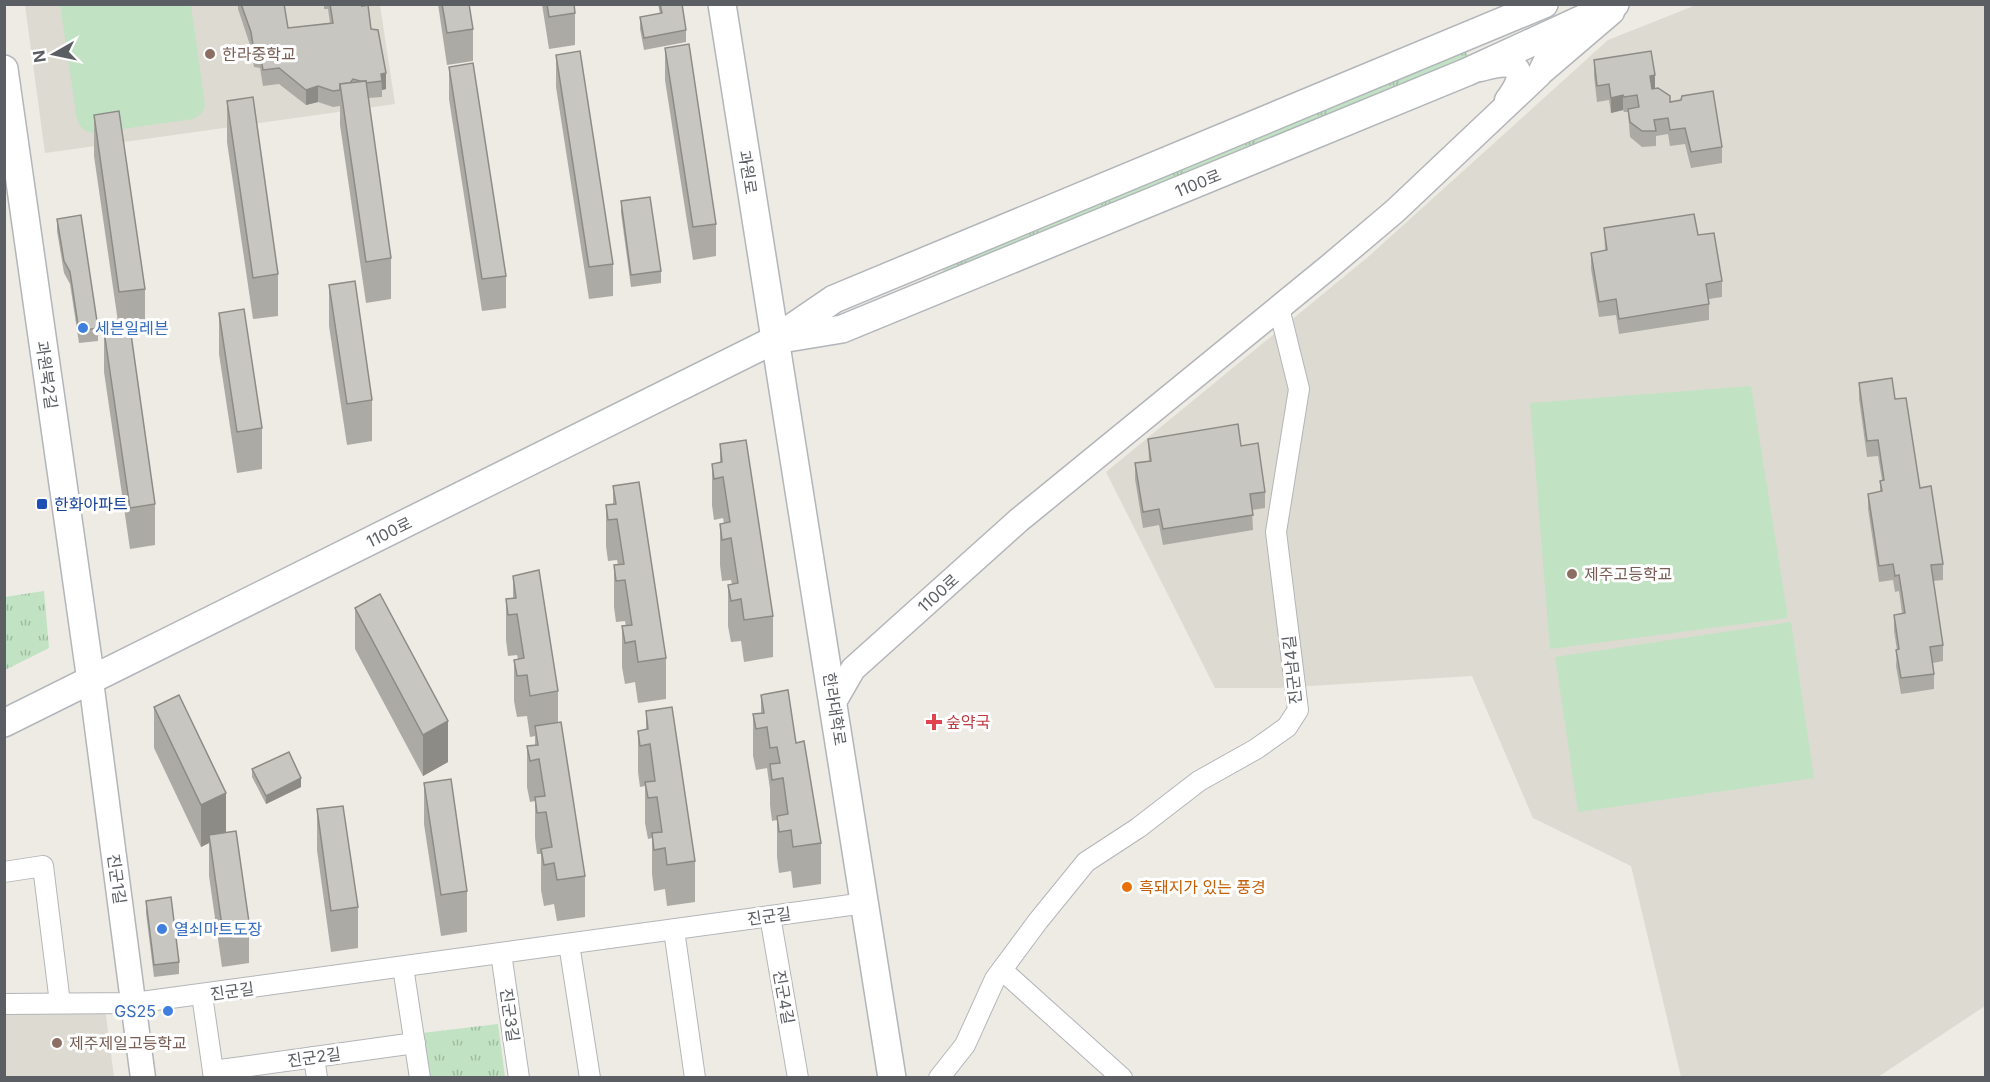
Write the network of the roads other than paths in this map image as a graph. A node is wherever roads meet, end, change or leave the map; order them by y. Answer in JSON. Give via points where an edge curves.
{"nodes":[{"id":1,"x":722,"y":4,"type":"edge"},
{"id":2,"x":1615,"y":4,"type":"edge"},
{"id":3,"x":1621,"y":4,"type":"edge"},
{"id":4,"x":1543,"y":5,"type":"edge"},
{"id":5,"x":1554,"y":32,"type":"junction"},
{"id":6,"x":4,"y":69,"type":"edge"},
{"id":7,"x":1467,"y":72,"type":"junction"},
{"id":8,"x":1539,"y":75,"type":"junction"},
{"id":9,"x":1491,"y":121,"type":"junction"},
{"id":10,"x":9,"y":128,"type":"edge"},
{"id":11,"x":1279,"y":308,"type":"junction"},
{"id":12,"x":774,"y":340,"type":"junction"},
{"id":13,"x":91,"y":681,"type":"junction"},
{"id":14,"x":834,"y":702,"type":"junction"},
{"id":15,"x":4,"y":723,"type":"edge"},
{"id":16,"x":4,"y":872,"type":"edge"},
{"id":17,"x":865,"y":903,"type":"junction"},
{"id":18,"x":770,"y":916,"type":"junction"},
{"id":19,"x":674,"y":930,"type":"junction"},
{"id":20,"x":569,"y":944,"type":"junction"},
{"id":21,"x":501,"y":953,"type":"junction"},
{"id":22,"x":403,"y":967,"type":"junction"},
{"id":23,"x":1002,"y":970,"type":"junction"},
{"id":24,"x":202,"y":995,"type":"junction"},
{"id":25,"x":60,"y":1003,"type":"junction"},
{"id":26,"x":134,"y":1003,"type":"junction"},
{"id":27,"x":4,"y":1004,"type":"edge"},
{"id":28,"x":415,"y":1043,"type":"junction"},
{"id":29,"x":314,"y":1057,"type":"junction"},
{"id":30,"x":214,"y":1074,"type":"edge"},
{"id":31,"x":143,"y":1077,"type":"edge"},
{"id":32,"x":317,"y":1077,"type":"edge"},
{"id":33,"x":420,"y":1077,"type":"edge"},
{"id":34,"x":519,"y":1077,"type":"edge"},
{"id":35,"x":590,"y":1077,"type":"edge"},
{"id":36,"x":695,"y":1077,"type":"edge"},
{"id":37,"x":798,"y":1077,"type":"edge"},
{"id":38,"x":892,"y":1077,"type":"edge"},
{"id":39,"x":939,"y":1077,"type":"edge"},
{"id":40,"x":1122,"y":1077,"type":"edge"}],
"edges":[{"from":1,"to":12,"type":"main road","name":"과원로"},
{"from":2,"to":5,"type":"main road","name":"1100로"},
{"from":3,"to":8,"type":"street"},
{"from":4,"to":5,"type":"main road"},
{"from":4,"to":12,"type":"main road","name":"1100로","via":[[834,299]]},
{"from":5,"to":7,"type":"main road","name":"1100로"},
{"from":5,"to":8,"type":"street"},
{"from":6,"to":10,"type":"main road","name":"과원북2길"},
{"from":7,"to":9,"type":"street","via":[[1502,64],[1518,72],[1517,87]]},
{"from":7,"to":12,"type":"main road","name":"1100로","via":[[842,329]]},
{"from":8,"to":9,"type":"street"},
{"from":9,"to":11,"type":"street","name":"1100로","via":[[1395,211]]},
{"from":10,"to":13,"type":"main road","name":"과원북2길"},
{"from":11,"to":14,"type":"street","name":"1100로","via":[[1019,520],[854,669]]},
{"from":11,"to":23,"type":"street","name":"진군남4길","via":[[1299,389],[1276,532],[1298,710],[1287,727],[1257,749],[1199,781],[1086,862]]},
{"from":12,"to":13,"type":"main road","name":"1100로"},
{"from":12,"to":14,"type":"main road","name":"한라대학로"},
{"from":13,"to":15,"type":"main road","name":"1100로"},
{"from":13,"to":26,"type":"street","name":"진군1길"},
{"from":14,"to":17,"type":"main road","name":"한라대학로"},
{"from":16,"to":25,"type":"street","via":[[43,866]]},
{"from":17,"to":18,"type":"street","name":"진군길"},
{"from":17,"to":38,"type":"main road","name":"한라대학로"},
{"from":18,"to":19,"type":"street","name":"진군길"},
{"from":18,"to":37,"type":"street","name":"진군4길"},
{"from":19,"to":20,"type":"street","name":"진군길"},
{"from":19,"to":36,"type":"street"},
{"from":20,"to":21,"type":"street","name":"진군길"},
{"from":20,"to":35,"type":"street"},
{"from":21,"to":22,"type":"street","name":"진군길"},
{"from":21,"to":34,"type":"street","name":"진군3길"},
{"from":22,"to":24,"type":"street","name":"진군길"},
{"from":22,"to":28,"type":"street"},
{"from":23,"to":39,"type":"street","name":"진군남4길","via":[[965,1045]]},
{"from":23,"to":40,"type":"street"},
{"from":24,"to":26,"type":"street","name":"진군길"},
{"from":24,"to":30,"type":"street","name":"진군2길"},
{"from":25,"to":26,"type":"street","name":"진군길"},
{"from":25,"to":27,"type":"street","name":"진군길"},
{"from":26,"to":31,"type":"street","name":"진군1길"},
{"from":28,"to":29,"type":"street","name":"진군2길"},
{"from":28,"to":33,"type":"street"},
{"from":29,"to":30,"type":"street","name":"진군2길"},
{"from":29,"to":32,"type":"street"}]}
